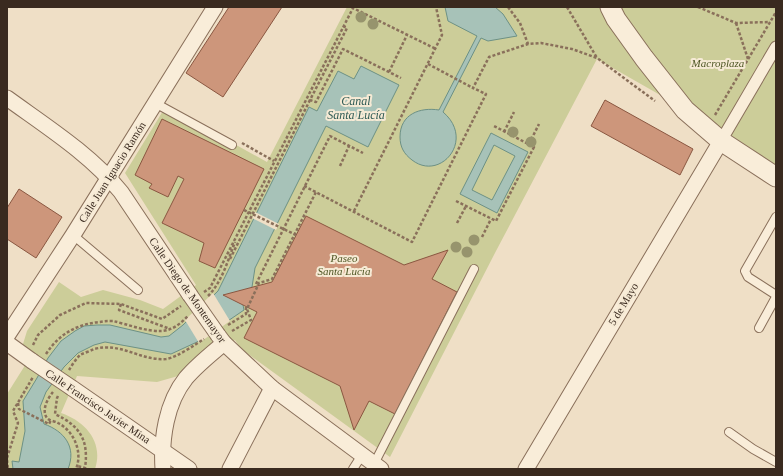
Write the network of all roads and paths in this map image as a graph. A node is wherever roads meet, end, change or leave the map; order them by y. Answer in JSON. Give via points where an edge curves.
{"nodes":[{"id":1,"x":215,"y":7,"type":"edge"},
{"id":2,"x":436,"y":7,"type":"edge"},
{"id":3,"x":508,"y":7,"type":"edge"},
{"id":4,"x":567,"y":7,"type":"edge"},
{"id":5,"x":610,"y":7,"type":"edge"},
{"id":6,"x":698,"y":7,"type":"edge"},
{"id":7,"x":776,"y":12,"type":"edge"},
{"id":8,"x":770,"y":22,"type":"junction"},
{"id":9,"x":736,"y":23,"type":"junction"},
{"id":10,"x":343,"y":26,"type":"junction"},
{"id":11,"x":407,"y":35,"type":"junction"},
{"id":12,"x":528,"y":44,"type":"junction"},
{"id":13,"x":776,"y":47,"type":"edge"},
{"id":14,"x":436,"y":49,"type":"junction"},
{"id":15,"x":597,"y":58,"type":"junction"},
{"id":16,"x":748,"y":59,"type":"junction"},
{"id":17,"x":428,"y":64,"type":"junction"},
{"id":18,"x":389,"y":72,"type":"junction"},
{"id":19,"x":401,"y":78,"type":"dead end"},
{"id":20,"x":473,"y":88,"type":"junction"},
{"id":21,"x":7,"y":98,"type":"edge"},
{"id":22,"x":310,"y":100,"type":"junction"},
{"id":23,"x":155,"y":103,"type":"junction"},
{"id":24,"x":659,"y":104,"type":"dead end"},
{"id":25,"x":514,"y":112,"type":"dead end"},
{"id":26,"x":539,"y":124,"type":"dead end"},
{"id":27,"x":494,"y":126,"type":"dead end"},
{"id":28,"x":504,"y":132,"type":"junction"},
{"id":29,"x":714,"y":135,"type":"junction"},
{"id":30,"x":529,"y":144,"type":"junction"},
{"id":31,"x":232,"y":145,"type":"dead end"},
{"id":32,"x":349,"y":146,"type":"junction"},
{"id":33,"x":363,"y":153,"type":"dead end"},
{"id":34,"x":340,"y":166,"type":"dead end"},
{"id":35,"x":109,"y":177,"type":"junction"},
{"id":36,"x":776,"y":177,"type":"edge"},
{"id":37,"x":304,"y":186,"type":"junction"},
{"id":38,"x":317,"y":192,"type":"junction"},
{"id":39,"x":456,"y":201,"type":"dead end"},
{"id":40,"x":466,"y":206,"type":"junction"},
{"id":41,"x":244,"y":210,"type":"dead end"},
{"id":42,"x":354,"y":211,"type":"junction"},
{"id":43,"x":776,"y":216,"type":"edge"},
{"id":44,"x":491,"y":219,"type":"junction"},
{"id":45,"x":457,"y":223,"type":"dead end"},
{"id":46,"x":239,"y":230,"type":"junction"},
{"id":47,"x":73,"y":235,"type":"junction"},
{"id":48,"x":296,"y":236,"type":"dead end"},
{"id":49,"x":482,"y":237,"type":"dead end"},
{"id":50,"x":474,"y":269,"type":"dead end"},
{"id":51,"x":224,"y":270,"type":"junction"},
{"id":52,"x":256,"y":287,"type":"junction"},
{"id":53,"x":138,"y":290,"type":"dead end"},
{"id":54,"x":776,"y":296,"type":"edge"},
{"id":55,"x":194,"y":298,"type":"junction"},
{"id":56,"x":121,"y":304,"type":"junction"},
{"id":57,"x":248,"y":307,"type":"dead end"},
{"id":58,"x":189,"y":315,"type":"dead end"},
{"id":59,"x":759,"y":328,"type":"dead end"},
{"id":60,"x":170,"y":329,"type":"junction"},
{"id":61,"x":7,"y":336,"type":"edge"},
{"id":62,"x":221,"y":339,"type":"junction"},
{"id":63,"x":7,"y":343,"type":"edge"},
{"id":64,"x":34,"y":362,"type":"junction"},
{"id":65,"x":69,"y":386,"type":"junction"},
{"id":66,"x":272,"y":388,"type":"junction"},
{"id":67,"x":18,"y":402,"type":"junction"},
{"id":68,"x":51,"y":420,"type":"dead end"},
{"id":69,"x":729,"y":432,"type":"dead end"},
{"id":70,"x":162,"y":450,"type":"junction"},
{"id":71,"x":7,"y":459,"type":"edge"},
{"id":72,"x":372,"y":462,"type":"edge"},
{"id":73,"x":776,"y":462,"type":"edge"},
{"id":74,"x":77,"y":466,"type":"dead end"},
{"id":75,"x":8,"y":469,"type":"edge"},
{"id":76,"x":163,"y":469,"type":"edge"},
{"id":77,"x":189,"y":469,"type":"edge"},
{"id":78,"x":230,"y":469,"type":"edge"},
{"id":79,"x":353,"y":469,"type":"edge"},
{"id":80,"x":526,"y":469,"type":"edge"}],
"edges":[{"from":1,"to":23,"type":"street","name":"Calle Juan Ignacio Ramón"},
{"from":2,"to":14,"type":"path","via":[[442,35]]},
{"from":3,"to":12,"type":"path","via":[[520,23]]},
{"from":4,"to":15,"type":"path"},
{"from":5,"to":29,"type":"street","via":[[644,58],[685,110]]},
{"from":6,"to":9,"type":"path"},
{"from":7,"to":8,"type":"path"},
{"from":8,"to":9,"type":"path"},
{"from":8,"to":16,"type":"path"},
{"from":9,"to":16,"type":"path"},
{"from":10,"to":11,"type":"path","via":[[353,8]]},
{"from":10,"to":22,"type":"path","via":[[347,28]]},
{"from":10,"to":46,"type":"path"},
{"from":11,"to":14,"type":"path"},
{"from":11,"to":18,"type":"path"},
{"from":12,"to":15,"type":"path","via":[[541,43]]},
{"from":12,"to":20,"type":"path","via":[[489,58]]},
{"from":13,"to":29,"type":"street"},
{"from":14,"to":17,"type":"path"},
{"from":15,"to":24,"type":"path"},
{"from":16,"to":29,"type":"path"},
{"from":17,"to":20,"type":"path"},
{"from":17,"to":42,"type":"path"},
{"from":18,"to":19,"type":"path"},
{"from":18,"to":22,"type":"path","via":[[344,49],[316,102]]},
{"from":20,"to":42,"type":"path","via":[[486,94],[412,242]]},
{"from":21,"to":35,"type":"street","name":"Calle Diego de Montemayor","via":[[90,159]]},
{"from":22,"to":51,"type":"path"},
{"from":23,"to":31,"type":"lane"},
{"from":23,"to":35,"type":"street","name":"Calle Juan Ignacio Ramón"},
{"from":25,"to":28,"type":"path"},
{"from":26,"to":30,"type":"path"},
{"from":27,"to":28,"type":"path"},
{"from":28,"to":30,"type":"path"},
{"from":29,"to":36,"type":"street"},
{"from":29,"to":80,"type":"street","name":"5 de Mayo"},
{"from":30,"to":44,"type":"path","via":[[534,147],[496,221]]},
{"from":32,"to":33,"type":"path"},
{"from":32,"to":34,"type":"path"},
{"from":32,"to":37,"type":"path","via":[[330,136]]},
{"from":35,"to":47,"type":"street","name":"Calle Juan Ignacio Ramón"},
{"from":35,"to":55,"type":"street","name":"Calle Diego de Montemayor"},
{"from":37,"to":38,"type":"path"},
{"from":37,"to":52,"type":"path"},
{"from":38,"to":42,"type":"path"},
{"from":38,"to":52,"type":"path","via":[[272,279],[259,283]]},
{"from":39,"to":40,"type":"path"},
{"from":40,"to":44,"type":"path"},
{"from":40,"to":45,"type":"path"},
{"from":41,"to":48,"type":"path","bridge":true},
{"from":43,"to":54,"type":"lane","via":[[745,271],[748,277]]},
{"from":44,"to":49,"type":"path"},
{"from":46,"to":51,"type":"path"},
{"from":46,"to":55,"type":"path","via":[[210,288]]},
{"from":47,"to":53,"type":"lane"},
{"from":47,"to":61,"type":"street","name":"Calle Juan Ignacio Ramón"},
{"from":50,"to":72,"type":"lane"},
{"from":51,"to":55,"type":"path","via":[[214,290]]},
{"from":52,"to":57,"type":"path"},
{"from":54,"to":59,"type":"lane"},
{"from":55,"to":56,"type":"path","via":[[162,319]]},
{"from":55,"to":62,"type":"street","name":"Calle Diego de Montemayor","bridge":true},
{"from":56,"to":60,"type":"path","via":[[119,310]]},
{"from":56,"to":64,"type":"path","via":[[86,303],[60,314],[38,335]]},
{"from":58,"to":60,"type":"path","via":[[179,325]]},
{"from":60,"to":64,"type":"path","via":[[162,332],[110,321],[90,323],[64,333]]},
{"from":62,"to":66,"type":"street","name":"Calle Diego de Montemayor"},
{"from":62,"to":70,"type":"street","via":[[179,388],[166,424]]},
{"from":63,"to":64,"type":"street","name":"Calle Francisco Javier Mina"},
{"from":64,"to":65,"type":"street","name":"Calle Francisco Javier Mina","bridge":true},
{"from":64,"to":67,"type":"path"},
{"from":65,"to":70,"type":"street","name":"Calle Francisco Javier Mina"},
{"from":65,"to":74,"type":"path","via":[[57,398],[55,414],[68,420],[78,430],[84,442],[87,455],[85,468]]},
{"from":66,"to":72,"type":"street","name":"Calle Diego de Montemayor"},
{"from":66,"to":78,"type":"street"},
{"from":67,"to":68,"type":"path","via":[[19,409],[48,424]]},
{"from":67,"to":71,"type":"path","via":[[13,410],[18,423]]},
{"from":69,"to":73,"type":"lane"},
{"from":70,"to":76,"type":"street"},
{"from":70,"to":77,"type":"street","name":"Calle Francisco Javier Mina"},
{"from":71,"to":75,"type":"path"},
{"from":72,"to":79,"type":"lane"}]}
